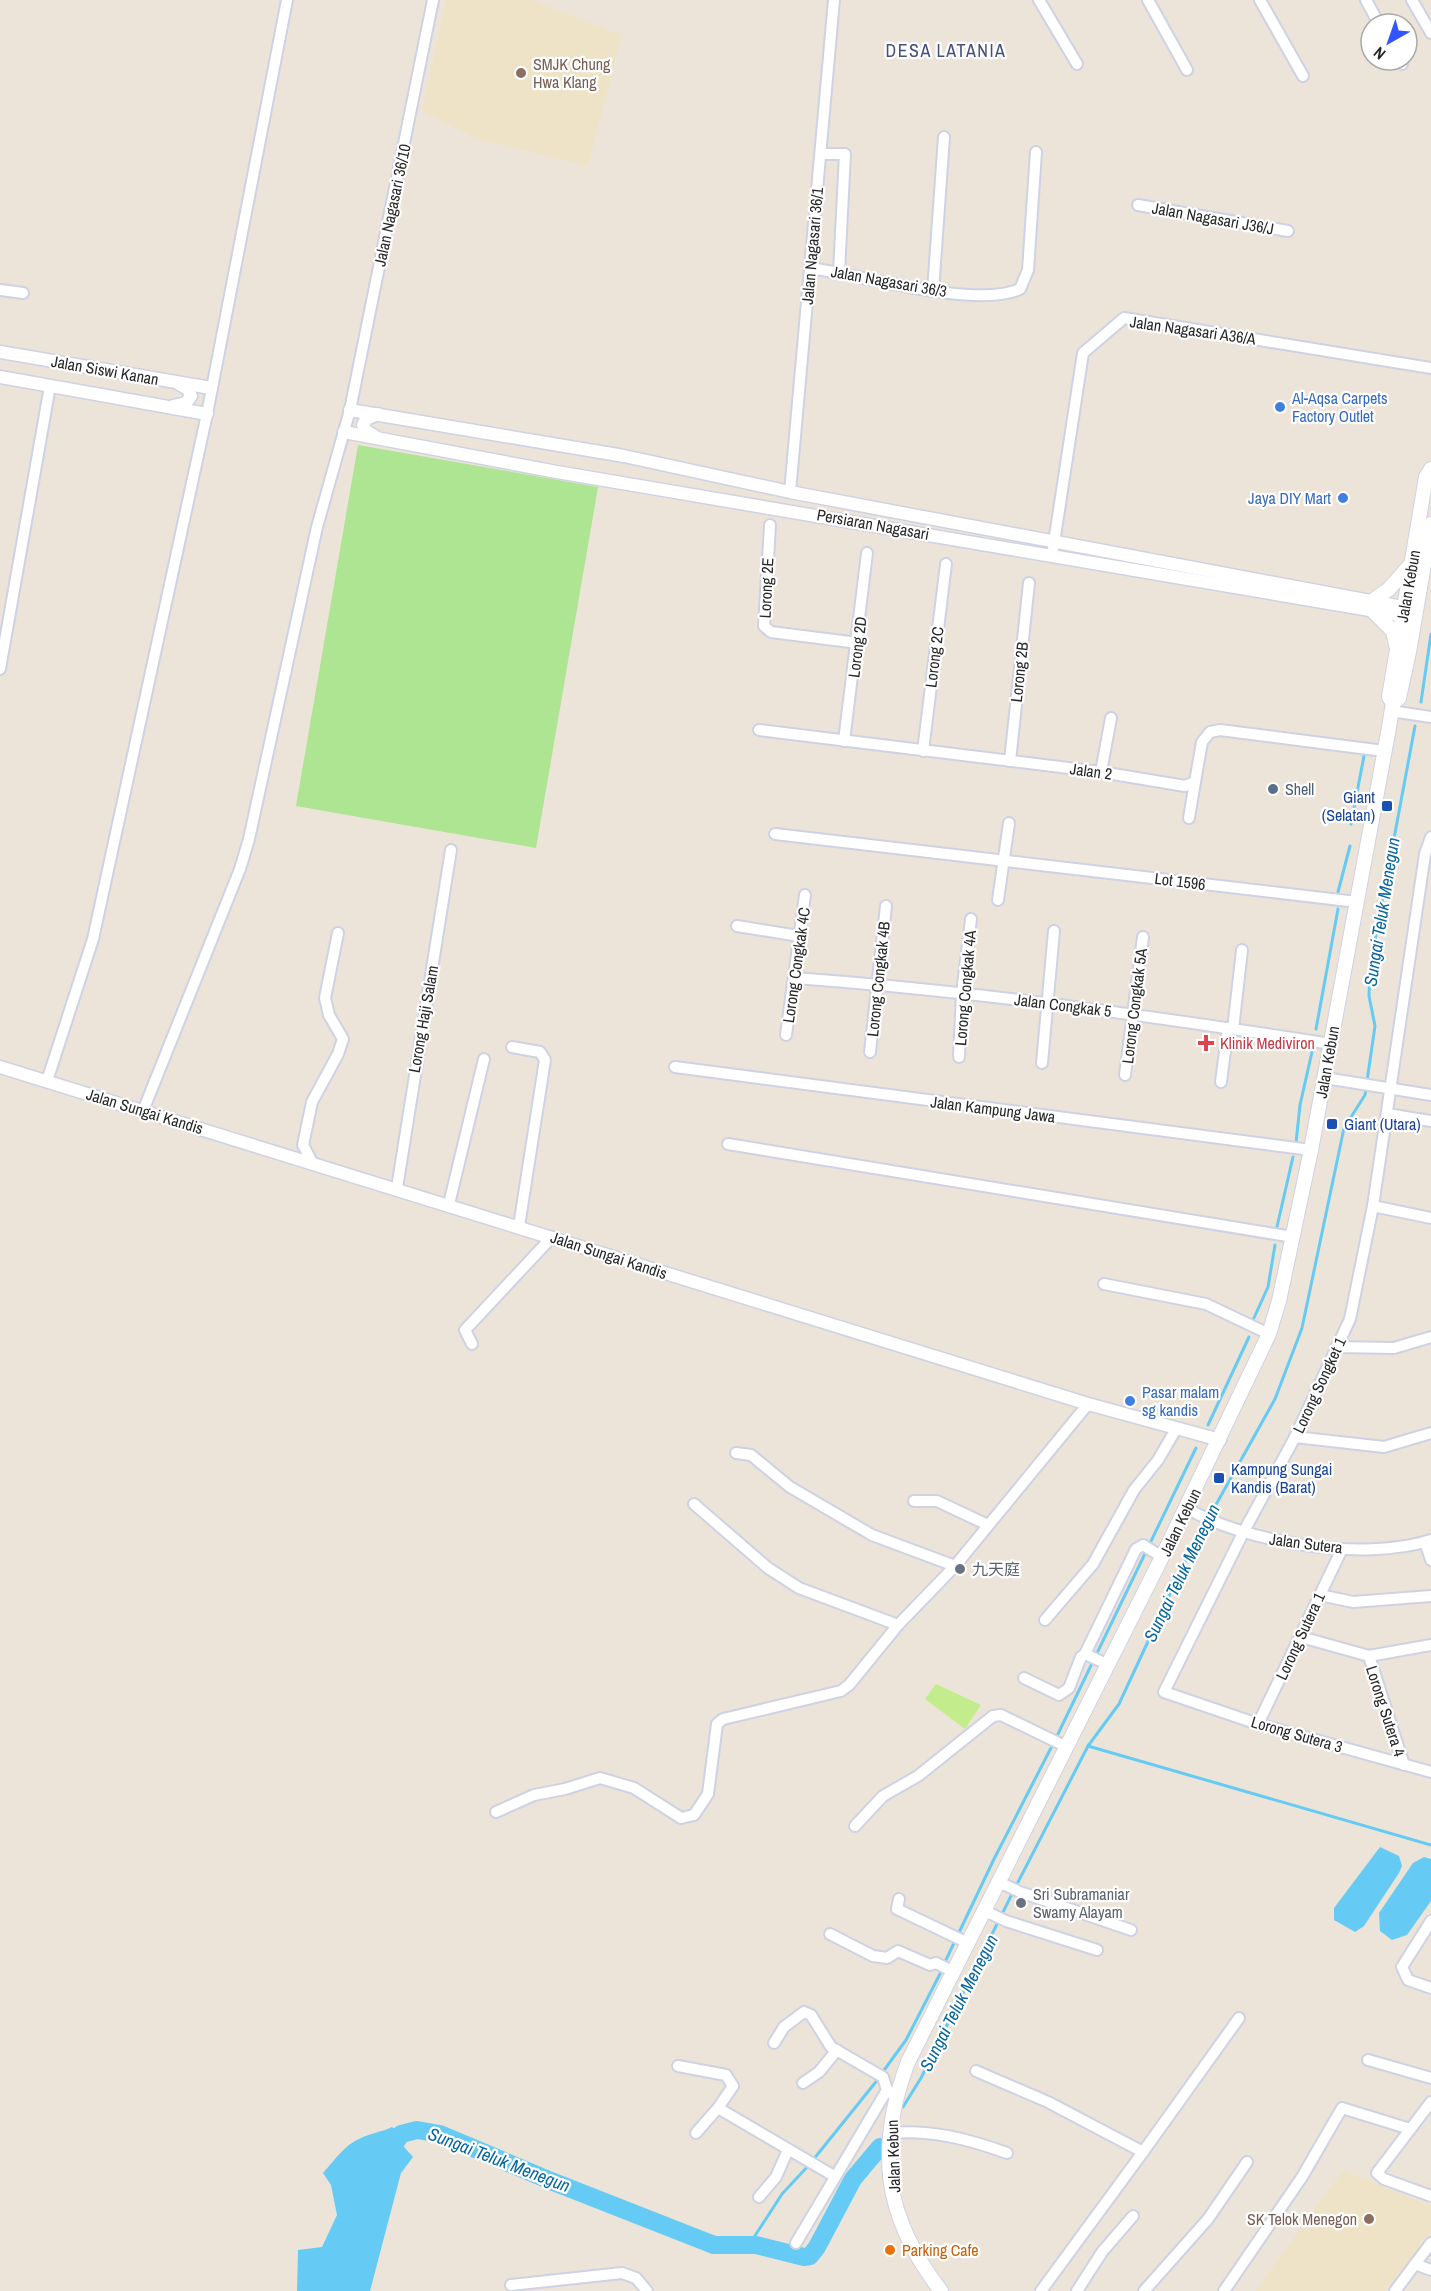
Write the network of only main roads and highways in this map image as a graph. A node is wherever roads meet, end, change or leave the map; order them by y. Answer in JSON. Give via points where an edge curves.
{"nodes":[{"id":1,"x":1431,"y":469,"type":"edge"},
{"id":2,"x":1431,"y":524,"type":"edge"},
{"id":3,"x":1413,"y":561,"type":"junction"},
{"id":4,"x":1410,"y":613,"type":"junction"},
{"id":5,"x":1397,"y":650,"type":"junction"},
{"id":6,"x":1392,"y":707,"type":"junction"},
{"id":7,"x":941,"y":2291,"type":"edge"}],
"edges":[{"from":1,"to":3,"type":"main road","name":"Jalan Kebun","via":[[1426,477]]},
{"from":2,"to":4,"type":"main road","name":"Jalan Kebun"},
{"from":3,"to":4,"type":"main road","name":"Jalan Kebun"},
{"from":3,"to":5,"type":"main road","via":[[1372,605],[1394,631]]},
{"from":4,"to":5,"type":"main road","name":"Jalan Kebun"},
{"from":4,"to":6,"type":"main road","name":"Jalan Kebun","via":[[1399,698]]},
{"from":5,"to":6,"type":"main road","name":"Jalan Kebun","via":[[1389,697]]},
{"from":6,"to":7,"type":"main road","name":"Jalan Kebun","via":[[1311,1150],[1269,1334],[1162,1557],[1095,1659],[999,1882],[985,1911],[961,1940],[891,2093],[890,2173],[903,2232]]}]}
